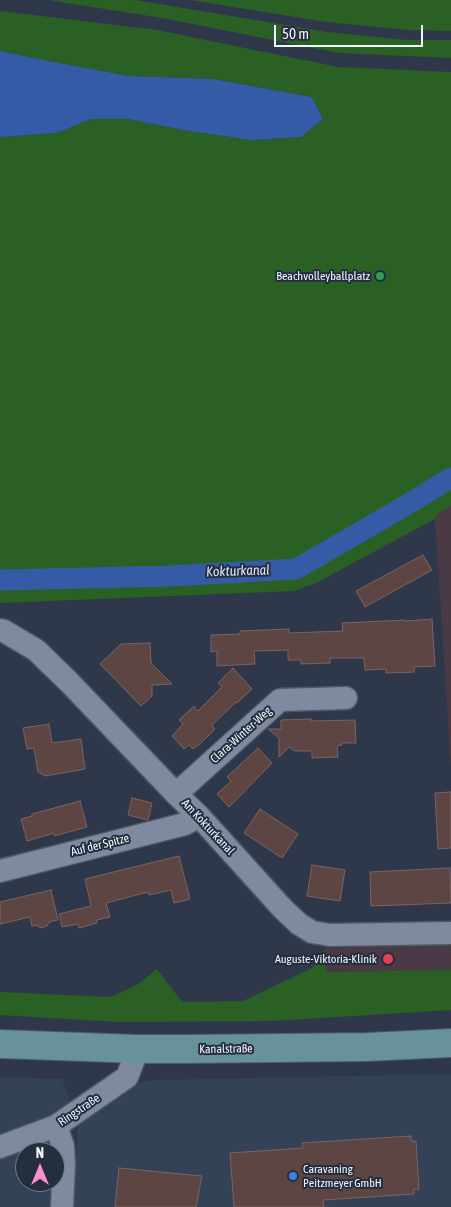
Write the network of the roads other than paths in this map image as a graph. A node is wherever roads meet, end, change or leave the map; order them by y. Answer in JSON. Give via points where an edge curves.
{"nodes":[{"id":1,"x":0,"y":630,"type":"edge"},
{"id":2,"x":346,"y":698,"type":"dead end"},
{"id":3,"x":176,"y":794,"type":"junction"},
{"id":4,"x":199,"y":816,"type":"junction"},
{"id":5,"x":0,"y":871,"type":"edge"},
{"id":6,"x":451,"y":933,"type":"edge"},
{"id":7,"x":451,"y":1043,"type":"edge"},
{"id":8,"x":0,"y":1044,"type":"edge"},
{"id":9,"x":138,"y":1049,"type":"junction"},
{"id":10,"x":56,"y":1126,"type":"junction"},
{"id":11,"x":0,"y":1147,"type":"edge"},
{"id":12,"x":62,"y":1207,"type":"edge"}],
"edges":[{"from":1,"to":3,"type":"street","name":"Am Kokturkanal","via":[[36,650]]},
{"from":2,"to":3,"type":"street","name":"Clara-Winter-Weg","via":[[280,700]]},
{"from":3,"to":4,"type":"street","name":"Am Kokturkanal"},
{"from":4,"to":5,"type":"street","name":"Auf der Spitze","via":[[185,824]]},
{"from":4,"to":6,"type":"street","name":"Am Kokturkanal","via":[[283,909],[312,932],[330,935]]},
{"from":7,"to":9,"type":"main road","name":"Kanalstraße"},
{"from":8,"to":9,"type":"main road","name":"Kanalstraße"},
{"from":9,"to":10,"type":"street","name":"Ringstraße","via":[[127,1077]]},
{"from":10,"to":11,"type":"street","name":"Ringstraße"},
{"from":10,"to":12,"type":"street","via":[[63,1146]]}]}
